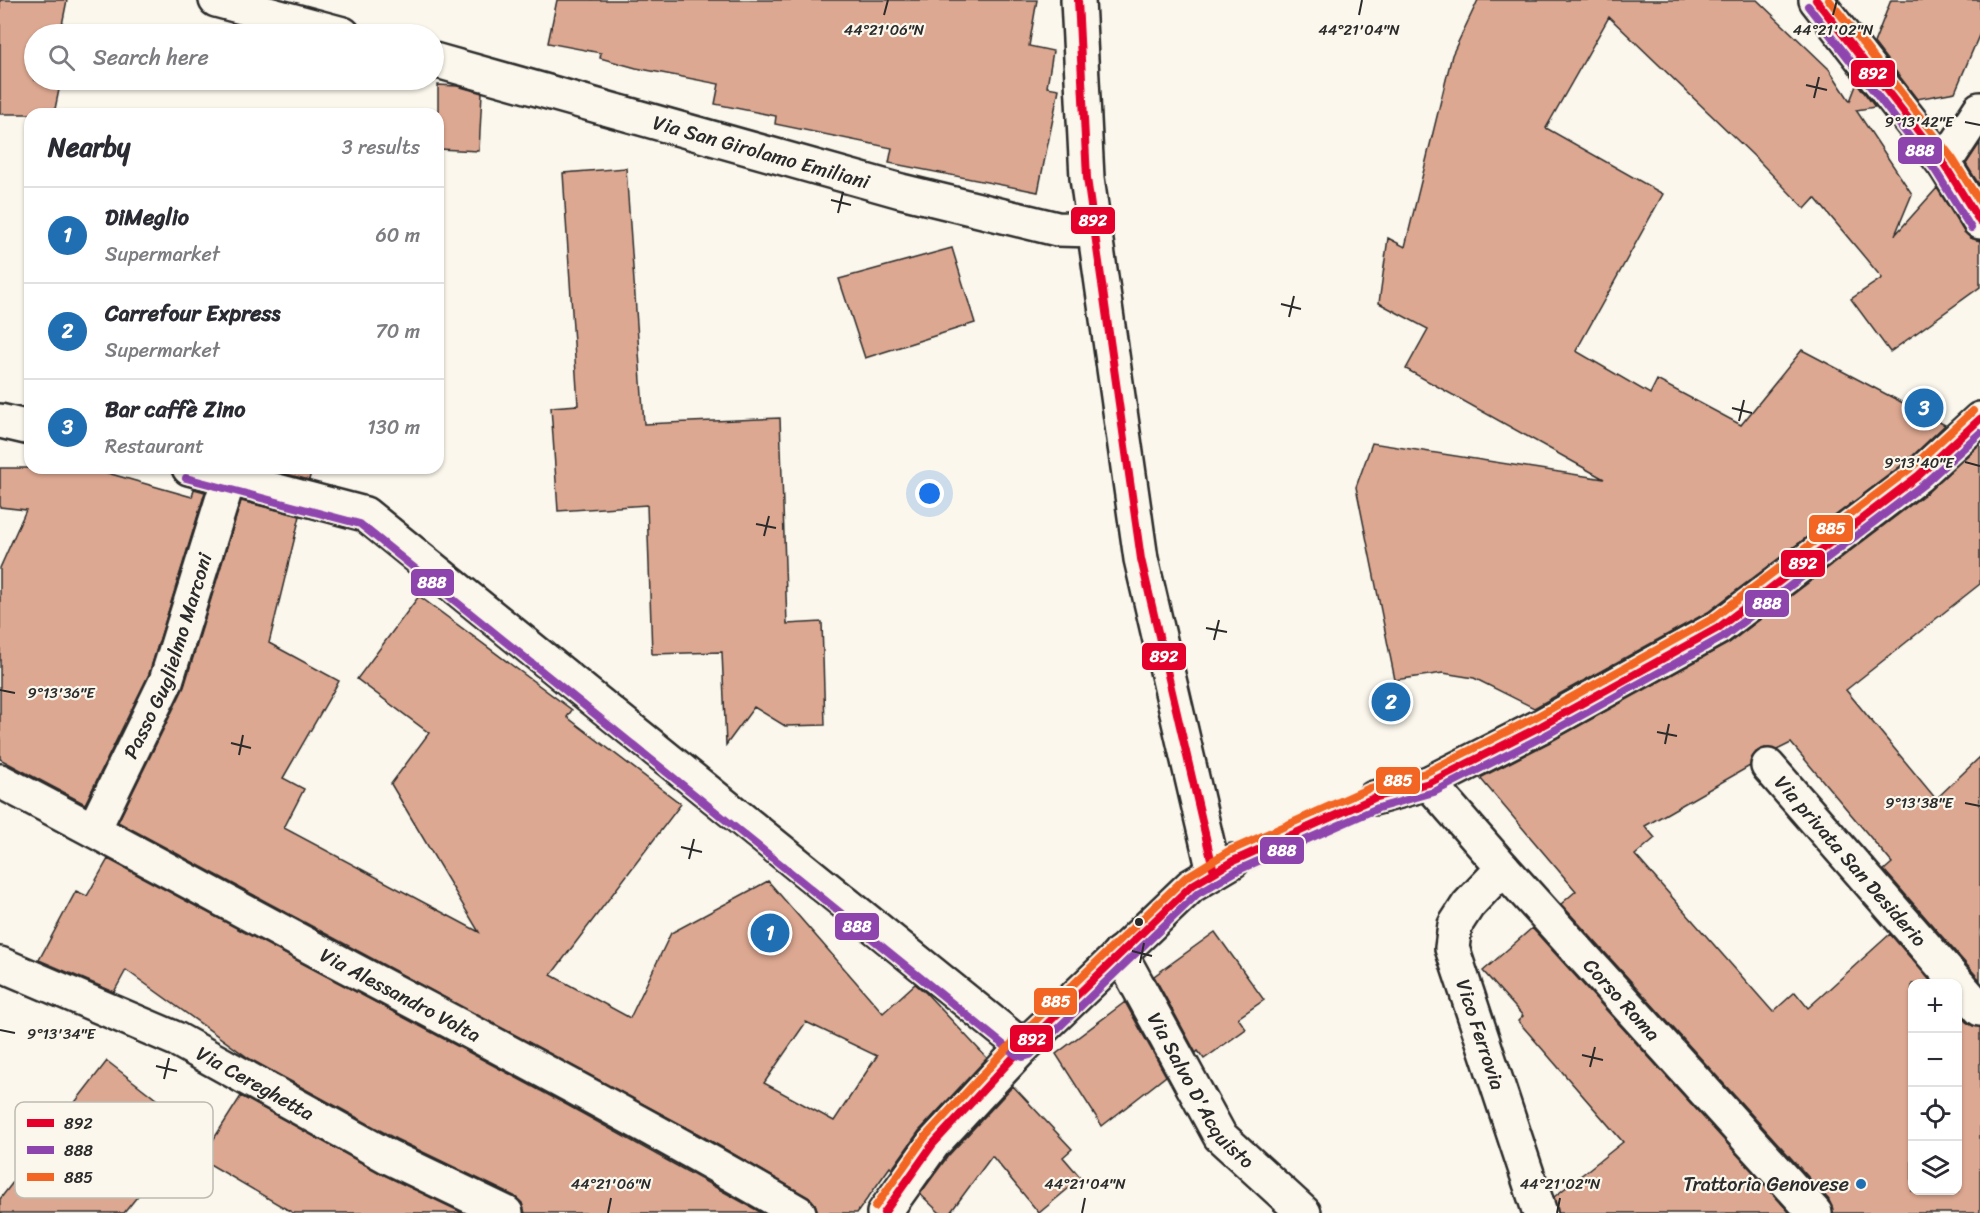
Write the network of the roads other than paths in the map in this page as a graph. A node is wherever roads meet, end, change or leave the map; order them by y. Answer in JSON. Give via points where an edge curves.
{"nodes":[{"id":1,"x":216,"y":0,"type":"edge"},
{"id":2,"x":1078,"y":0,"type":"edge"},
{"id":3,"x":1816,"y":0,"type":"edge"},
{"id":4,"x":306,"y":24,"type":"edge"},
{"id":5,"x":444,"y":63,"type":"edge"},
{"id":6,"x":1980,"y":109,"type":"edge"},
{"id":7,"x":1944,"y":164,"type":"junction"},
{"id":8,"x":1980,"y":222,"type":"edge"},
{"id":9,"x":1094,"y":230,"type":"junction"},
{"id":10,"x":1980,"y":419,"type":"edge"},
{"id":11,"x":0,"y":421,"type":"edge"},
{"id":12,"x":24,"y":427,"type":"edge"},
{"id":13,"x":214,"y":474,"type":"edge"},
{"id":14,"x":230,"y":478,"type":"junction"},
{"id":15,"x":1768,"y":766,"type":"dead end"},
{"id":16,"x":0,"y":781,"type":"edge"},
{"id":17,"x":1429,"y":783,"type":"junction"},
{"id":18,"x":1374,"y":798,"type":"tunnel mouth"},
{"id":19,"x":94,"y":829,"type":"junction"},
{"id":20,"x":1503,"y":868,"type":"junction"},
{"id":21,"x":1120,"y":953,"type":"junction"},
{"id":22,"x":0,"y":964,"type":"edge"},
{"id":23,"x":1980,"y":1009,"type":"edge"},
{"id":24,"x":1023,"y":1047,"type":"junction"},
{"id":25,"x":506,"y":1213,"type":"edge"},
{"id":26,"x":799,"y":1213,"type":"edge"},
{"id":27,"x":884,"y":1213,"type":"edge"},
{"id":28,"x":1304,"y":1213,"type":"edge"},
{"id":29,"x":1540,"y":1213,"type":"edge"},
{"id":30,"x":1815,"y":1213,"type":"edge"}],
"edges":[{"from":1,"to":4,"type":"street"},
{"from":2,"to":9,"type":"street","via":[[1087,178]]},
{"from":3,"to":7,"type":"street"},
{"from":5,"to":9,"type":"street","name":"Via San Girolamo Emiliani","via":[[901,191],[1057,229]]},
{"from":6,"to":7,"type":"street"},
{"from":7,"to":8,"type":"street"},
{"from":9,"to":21,"type":"street","via":[[1141,559],[1223,866],[1191,886]]},
{"from":10,"to":17,"type":"street","via":[[1918,476],[1718,628]]},
{"from":11,"to":12,"type":"street"},
{"from":13,"to":14,"type":"street"},
{"from":14,"to":19,"type":"street","name":"Passo Guglielmo Marconi","via":[[166,681]]},
{"from":14,"to":24,"type":"street","via":[[365,514]]},
{"from":15,"to":23,"type":"street","name":"Via privata San Desiderio"},
{"from":16,"to":19,"type":"street","name":"Via Alessandro Volta"},
{"from":17,"to":18,"type":"street"},
{"from":17,"to":20,"type":"street","name":"Corso Roma"},
{"from":19,"to":26,"type":"street","name":"Via Alessandro Volta","via":[[691,1150]]},
{"from":20,"to":29,"type":"street","name":"Vico Ferrovia","via":[[1468,904],[1455,925],[1452,948]]},
{"from":20,"to":30,"type":"street","name":"Corso Roma"},
{"from":21,"to":24,"type":"street"},
{"from":21,"to":28,"type":"street","name":"Via Salvo D'Acquisto","via":[[1220,1136]]},
{"from":22,"to":25,"type":"street","name":"Via Cereghetta","via":[[176,1039],[387,1156]]},
{"from":24,"to":27,"type":"street","via":[[933,1144]]}]}
